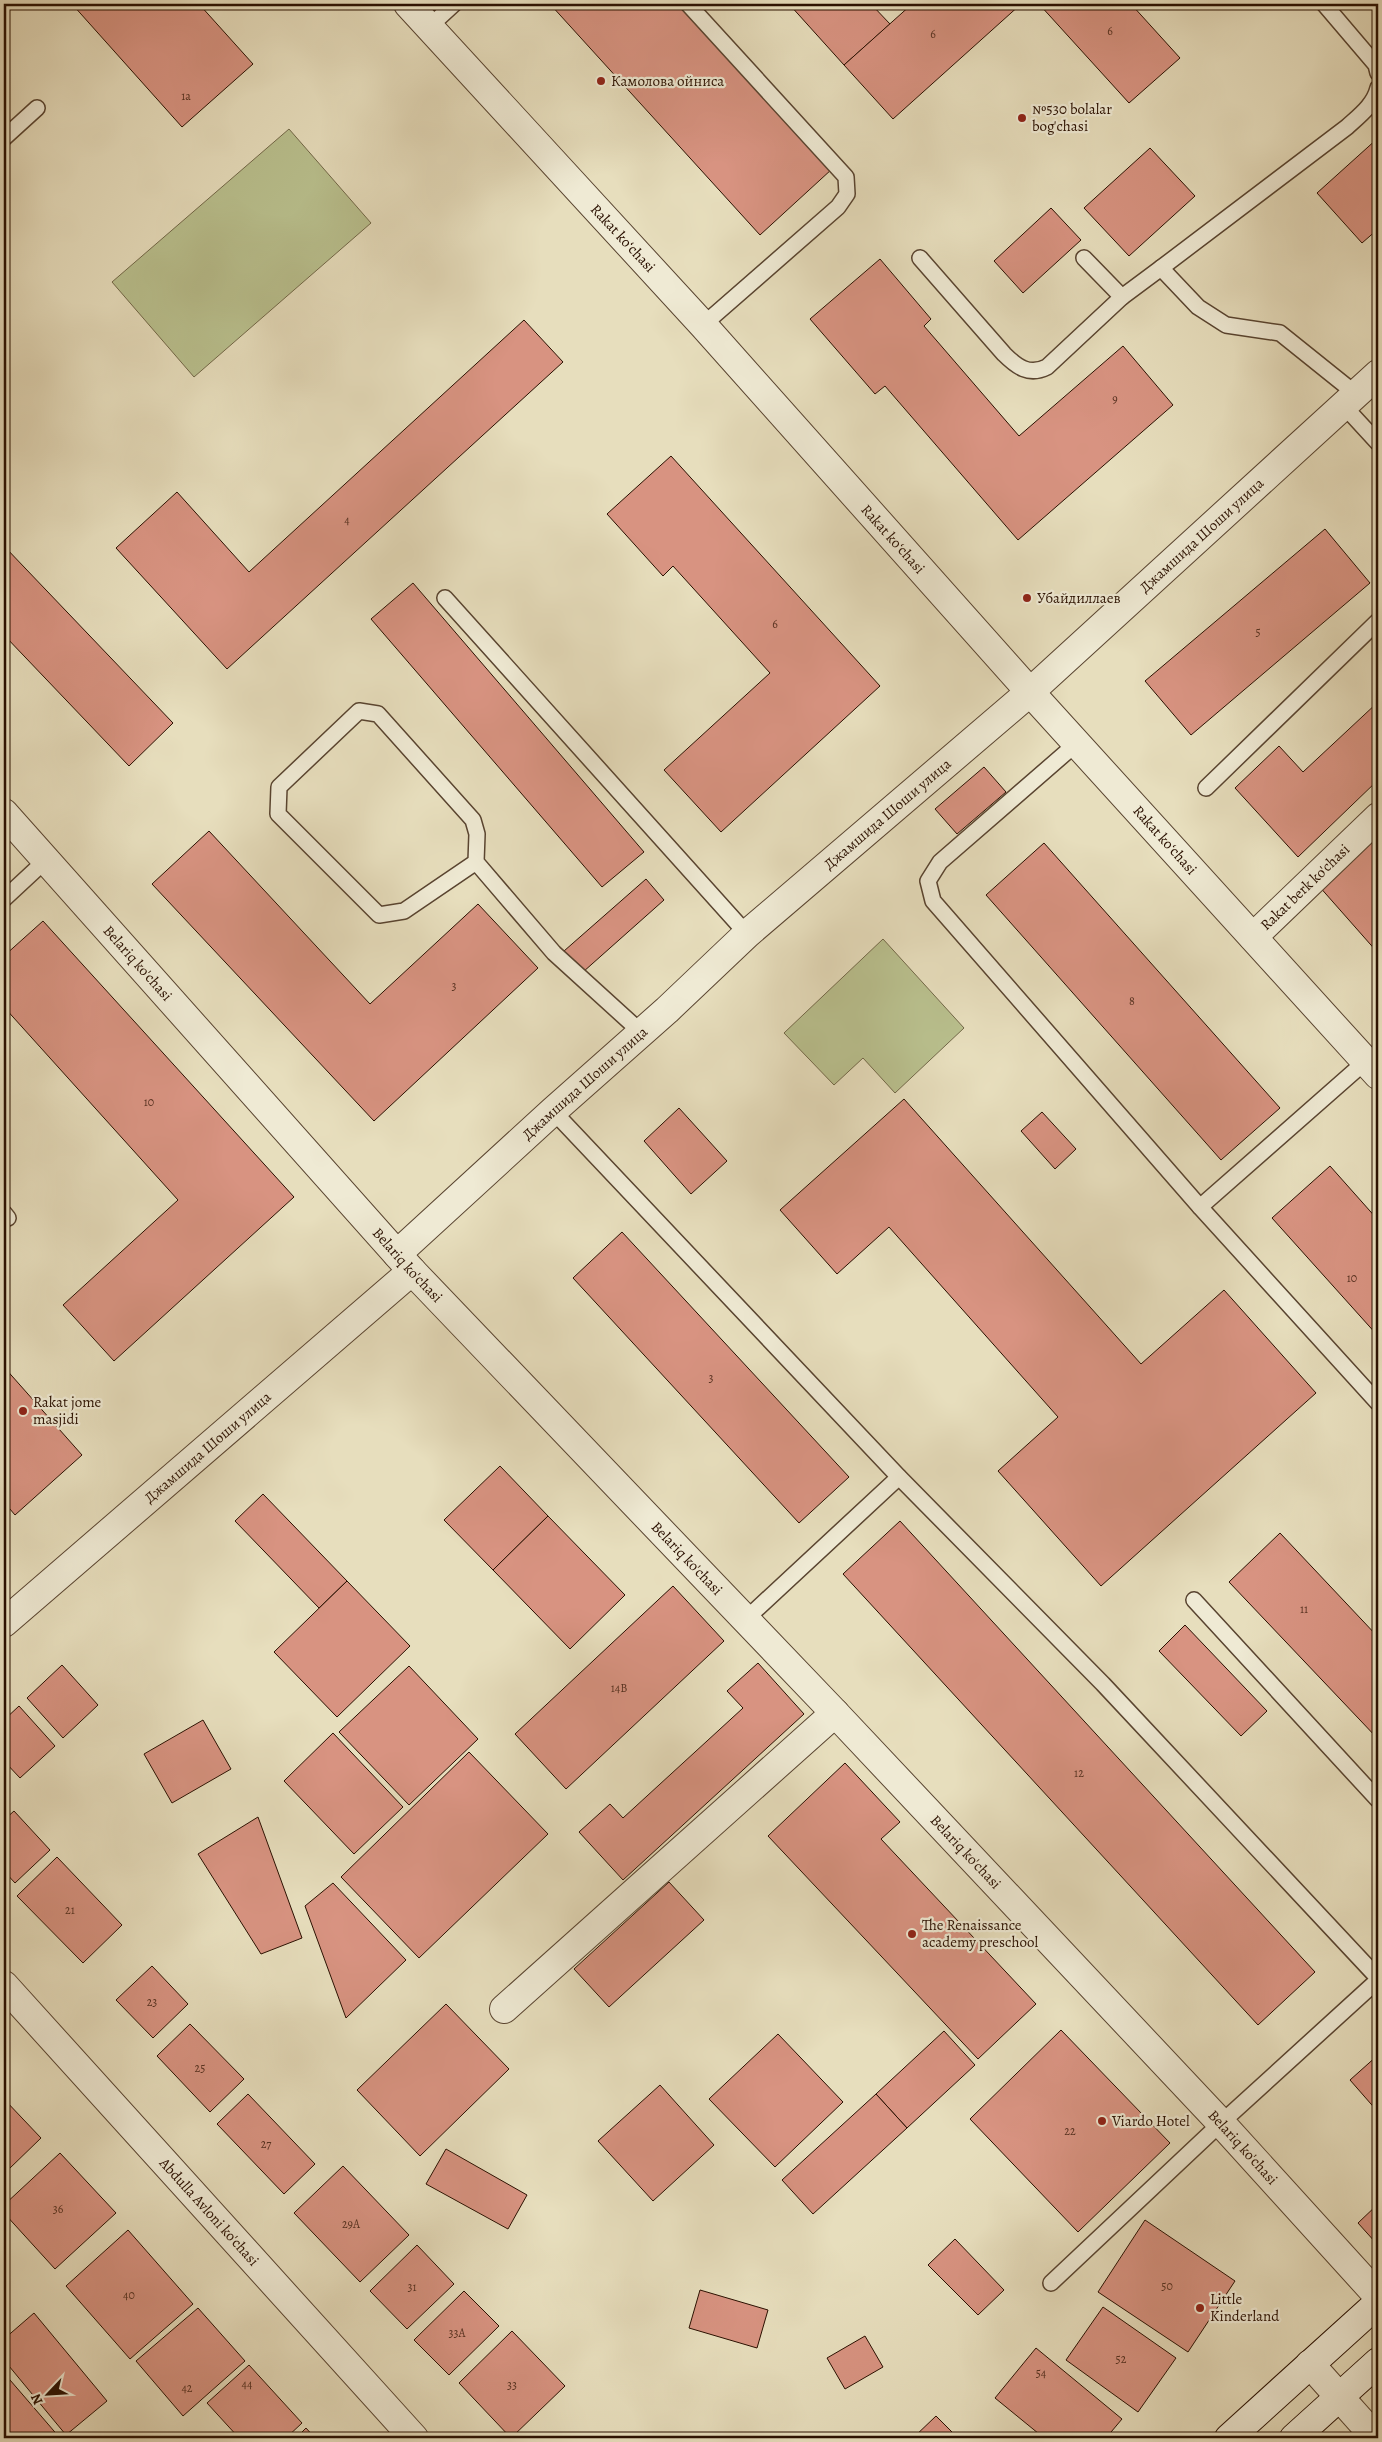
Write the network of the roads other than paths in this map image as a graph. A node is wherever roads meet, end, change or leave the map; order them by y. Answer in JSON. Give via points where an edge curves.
{"nodes":[{"id":1,"x":408,"y":4,"type":"edge"},
{"id":2,"x":454,"y":4,"type":"edge"},
{"id":3,"x":688,"y":4,"type":"edge"},
{"id":4,"x":1324,"y":4,"type":"edge"},
{"id":5,"x":429,"y":28,"type":"junction"},
{"id":6,"x":1378,"y":73,"type":"edge"},
{"id":7,"x":1378,"y":88,"type":"edge"},
{"id":8,"x":37,"y":108,"type":"dead end"},
{"id":9,"x":4,"y":138,"type":"edge"},
{"id":10,"x":920,"y":258,"type":"dead end"},
{"id":11,"x":1084,"y":258,"type":"dead end"},
{"id":12,"x":1161,"y":268,"type":"junction"},
{"id":13,"x":1122,"y":298,"type":"junction"},
{"id":14,"x":703,"y":325,"type":"junction"},
{"id":15,"x":1378,"y":374,"type":"edge"},
{"id":16,"x":1350,"y":400,"type":"junction"},
{"id":17,"x":1378,"y":443,"type":"edge"},
{"id":18,"x":445,"y":598,"type":"dead end"},
{"id":19,"x":1378,"y":620,"type":"edge"},
{"id":20,"x":1030,"y":692,"type":"junction"},
{"id":21,"x":1077,"y":743,"type":"junction"},
{"id":22,"x":1206,"y":788,"type":"dead end"},
{"id":23,"x":4,"y":813,"type":"edge"},
{"id":24,"x":1378,"y":817,"type":"edge"},
{"id":25,"x":46,"y":860,"type":"junction"},
{"id":26,"x":476,"y":862,"type":"junction"},
{"id":27,"x":4,"y":899,"type":"edge"},
{"id":28,"x":747,"y":934,"type":"junction"},
{"id":29,"x":1253,"y":937,"type":"junction"},
{"id":30,"x":642,"y":1033,"type":"junction"},
{"id":31,"x":1372,"y":1068,"type":"edge"},
{"id":32,"x":553,"y":1110,"type":"junction"},
{"id":33,"x":1200,"y":1207,"type":"junction"},
{"id":34,"x":405,"y":1262,"type":"junction"},
{"id":35,"x":1378,"y":1403,"type":"edge"},
{"id":36,"x":899,"y":1477,"type":"junction"},
{"id":37,"x":1194,"y":1600,"type":"dead end"},
{"id":38,"x":744,"y":1620,"type":"junction"},
{"id":39,"x":4,"y":1623,"type":"edge"},
{"id":40,"x":835,"y":1712,"type":"junction"},
{"id":41,"x":1378,"y":1800,"type":"edge"},
{"id":42,"x":1378,"y":1979,"type":"edge"},
{"id":43,"x":4,"y":1985,"type":"edge"},
{"id":44,"x":504,"y":2009,"type":"dead end"},
{"id":45,"x":1221,"y":2123,"type":"junction"},
{"id":46,"x":1051,"y":2283,"type":"dead end"},
{"id":47,"x":1378,"y":2296,"type":"edge"},
{"id":48,"x":1378,"y":2303,"type":"edge"},
{"id":49,"x":1378,"y":2362,"type":"edge"},
{"id":50,"x":1310,"y":2364,"type":"junction"},
{"id":51,"x":1339,"y":2397,"type":"junction"},
{"id":52,"x":414,"y":2438,"type":"edge"},
{"id":53,"x":1228,"y":2438,"type":"edge"},
{"id":54,"x":1294,"y":2438,"type":"edge"},
{"id":55,"x":1376,"y":2438,"type":"edge"}],
"edges":[{"from":1,"to":5,"type":"street","name":"Rakat koʻchasi"},
{"from":2,"to":5,"type":"lane"},
{"from":3,"to":14,"type":"lane","via":[[846,177],[847,194],[832,212]]},
{"from":4,"to":6,"type":"lane","via":[[1376,65]]},
{"from":5,"to":14,"type":"street","name":"Rakat koʻchasi"},
{"from":7,"to":12,"type":"lane","via":[[1363,113],[1347,127]]},
{"from":8,"to":9,"type":"lane"},
{"from":10,"to":13,"type":"lane","via":[[1015,366],[1029,371],[1038,372],[1047,367]]},
{"from":11,"to":13,"type":"lane"},
{"from":12,"to":13,"type":"lane"},
{"from":12,"to":16,"type":"lane","via":[[1198,307],[1226,325],[1280,333]]},
{"from":14,"to":20,"type":"street","name":"Rakat koʻchasi"},
{"from":15,"to":16,"type":"street","name":"Джамшида Шоши улица"},
{"from":16,"to":17,"type":"lane"},
{"from":16,"to":20,"type":"street","name":"Джамшида Шоши улица"},
{"from":18,"to":28,"type":"lane"},
{"from":19,"to":22,"type":"lane"},
{"from":20,"to":21,"type":"street","name":"Rakat koʻchasi"},
{"from":20,"to":28,"type":"street","name":"Джамшида Шоши улица"},
{"from":21,"to":29,"type":"street","name":"Rakat koʻchasi"},
{"from":21,"to":33,"type":"lane","via":[[940,862],[928,881],[934,901]]},
{"from":23,"to":25,"type":"street","name":"Belariq ko'chasi"},
{"from":24,"to":29,"type":"street","name":"Rakat berk ko'chasi"},
{"from":25,"to":27,"type":"lane"},
{"from":25,"to":34,"type":"street","name":"Belariq ko'chasi"},
{"from":26,"to":26,"type":"lane","via":[[477,834],[473,820],[378,714],[359,711],[279,787],[278,814],[380,915],[404,911]]},
{"from":26,"to":30,"type":"lane","via":[[554,953]]},
{"from":28,"to":30,"type":"street","name":"Джамшида Шоши улица"},
{"from":29,"to":31,"type":"street","name":"Rakat koʻchasi"},
{"from":30,"to":32,"type":"street","name":"Джамшида Шоши улица"},
{"from":31,"to":33,"type":"lane"},
{"from":32,"to":34,"type":"street","name":"Джамшида Шоши улица"},
{"from":32,"to":36,"type":"lane"},
{"from":33,"to":35,"type":"lane"},
{"from":34,"to":38,"type":"street","name":"Belariq ko'chasi"},
{"from":34,"to":39,"type":"street","name":"Джамшида Шоши улица"},
{"from":36,"to":38,"type":"lane"},
{"from":36,"to":42,"type":"lane","via":[[1103,1684]]},
{"from":37,"to":41,"type":"lane"},
{"from":38,"to":40,"type":"street","name":"Belariq ko'chasi"},
{"from":40,"to":44,"type":"street"},
{"from":40,"to":45,"type":"street","name":"Belariq ko'chasi"},
{"from":42,"to":45,"type":"lane"},
{"from":43,"to":52,"type":"street","name":"Abdulla Avloni ko'chasi"},
{"from":45,"to":46,"type":"lane"},
{"from":45,"to":47,"type":"street","name":"Belariq ko'chasi"},
{"from":48,"to":50,"type":"street"},
{"from":49,"to":51,"type":"street"},
{"from":50,"to":51,"type":"street"},
{"from":50,"to":53,"type":"street"},
{"from":51,"to":54,"type":"street"},
{"from":51,"to":55,"type":"street"}]}
